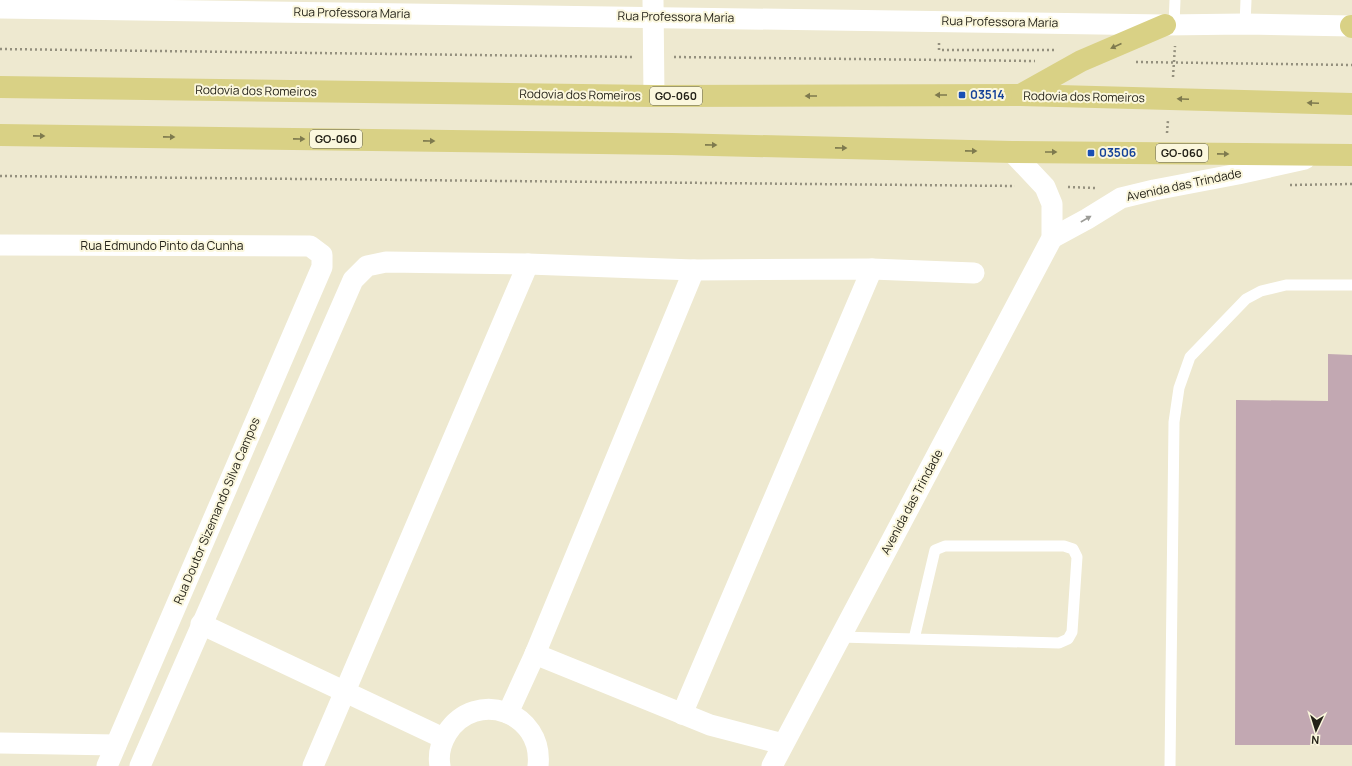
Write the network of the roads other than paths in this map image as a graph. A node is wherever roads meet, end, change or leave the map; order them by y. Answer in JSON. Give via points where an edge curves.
{"nodes":[{"id":1,"x":1175,"y":0,"type":"edge"},
{"id":2,"x":1246,"y":0,"type":"edge"},
{"id":3,"x":0,"y":8,"type":"edge"},
{"id":4,"x":653,"y":8,"type":"edge"},
{"id":5,"x":1245,"y":24,"type":"junction"},
{"id":6,"x":1169,"y":25,"type":"junction"},
{"id":7,"x":1352,"y":27,"type":"edge"},
{"id":8,"x":0,"y":87,"type":"edge"},
{"id":9,"x":1021,"y":95,"type":"junction"},
{"id":10,"x":654,"y":96,"type":"junction"},
{"id":11,"x":1352,"y":104,"type":"edge"},
{"id":12,"x":0,"y":135,"type":"edge"},
{"id":13,"x":1012,"y":152,"type":"junction"},
{"id":14,"x":1352,"y":154,"type":"edge"},
{"id":15,"x":1325,"y":155,"type":"junction"},
{"id":16,"x":1052,"y":238,"type":"junction"},
{"id":17,"x":0,"y":245,"type":"edge"},
{"id":18,"x":322,"y":255,"type":"joint"},
{"id":19,"x":528,"y":264,"type":"junction"},
{"id":20,"x":872,"y":269,"type":"junction"},
{"id":21,"x":694,"y":270,"type":"junction"},
{"id":22,"x":974,"y":273,"type":"dead end"},
{"id":23,"x":1352,"y":285,"type":"edge"},
{"id":24,"x":201,"y":624,"type":"junction"},
{"id":25,"x":840,"y":637,"type":"junction"},
{"id":26,"x":914,"y":639,"type":"junction"},
{"id":27,"x":535,"y":654,"type":"junction"},
{"id":28,"x":345,"y":692,"type":"junction"},
{"id":29,"x":508,"y":713,"type":"junction"},
{"id":30,"x":682,"y":714,"type":"junction"},
{"id":31,"x":443,"y":738,"type":"junction"},
{"id":32,"x":0,"y":743,"type":"edge"},
{"id":33,"x":783,"y":744,"type":"junction"},
{"id":34,"x":116,"y":745,"type":"junction"},
{"id":35,"x":107,"y":766,"type":"edge"},
{"id":36,"x":140,"y":766,"type":"edge"},
{"id":37,"x":313,"y":766,"type":"edge"},
{"id":38,"x":440,"y":766,"type":"edge"},
{"id":39,"x":538,"y":766,"type":"edge"},
{"id":40,"x":772,"y":766,"type":"edge"},
{"id":41,"x":1170,"y":766,"type":"edge"}],
"edges":[{"from":1,"to":6,"type":"lane"},
{"from":2,"to":5,"type":"lane"},
{"from":3,"to":4,"type":"street","name":"Rua Professora Maria"},
{"from":4,"to":6,"type":"street","name":"Rua Professora Maria"},
{"from":4,"to":10,"type":"street"},
{"from":5,"to":6,"type":"street","name":"Rua Professora Maria"},
{"from":5,"to":7,"type":"street","name":"Rua Professora Maria"},
{"from":6,"to":9,"type":"main road","one_way":true,"via":[[1081,61]]},
{"from":8,"to":10,"type":"main road","name":"Rodovia dos Romeiros","number":"GO-060"},
{"from":9,"to":10,"type":"main road","name":"Rodovia dos Romeiros","number":"GO-060","one_way":true},
{"from":11,"to":9,"type":"main road","name":"Rodovia dos Romeiros","number":"GO-060","one_way":true},
{"from":12,"to":13,"type":"main road","number":"GO-060","one_way":true,"via":[[672,144]]},
{"from":13,"to":15,"type":"main road","number":"GO-060","one_way":true},
{"from":13,"to":16,"type":"street","name":"Avenida das Trindade","via":[[1045,186],[1052,204]]},
{"from":14,"to":15,"type":"main road","number":"GO-060"},
{"from":16,"to":15,"type":"street","name":"Avenida das Trindade","one_way":true,"via":[[1121,198]]},
{"from":16,"to":25,"type":"street","name":"Avenida das Trindade"},
{"from":17,"to":18,"type":"street","name":"Rua Edmundo Pinto da Cunha","via":[[310,246]]},
{"from":18,"to":34,"type":"street","name":"Rua Doutor Sizemando Silva Campos","via":[[322,267]]},
{"from":19,"to":21,"type":"street"},
{"from":19,"to":24,"type":"street","via":[[386,262],[367,266],[353,280]]},
{"from":19,"to":28,"type":"street"},
{"from":20,"to":21,"type":"street"},
{"from":20,"to":22,"type":"street"},
{"from":20,"to":30,"type":"street"},
{"from":21,"to":27,"type":"street"},
{"from":23,"to":41,"type":"lane","via":[[1286,285],[1261,291],[1246,299],[1190,357],[1179,388],[1174,422]]},
{"from":24,"to":28,"type":"street"},
{"from":24,"to":36,"type":"street"},
{"from":25,"to":26,"type":"lane"},
{"from":25,"to":33,"type":"street","name":"Avenida das Trindade"},
{"from":26,"to":26,"type":"lane","via":[[1058,644],[1068,639],[1072,632],[1077,557],[1073,549],[1064,546],[940,547],[935,550]]},
{"from":27,"to":29,"type":"street"},
{"from":27,"to":30,"type":"street"},
{"from":28,"to":31,"type":"street"},
{"from":28,"to":37,"type":"street"},
{"from":29,"to":31,"type":"street","via":[[478,710],[464,716]]},
{"from":29,"to":39,"type":"street","via":[[524,722],[534,737],[539,755]]},
{"from":30,"to":33,"type":"street","via":[[710,725]]},
{"from":31,"to":38,"type":"street"},
{"from":32,"to":34,"type":"street"},
{"from":33,"to":40,"type":"street","name":"Avenida das Trindade"},
{"from":34,"to":35,"type":"street","name":"Rua Doutor Sizemando Silva Campos"}]}
